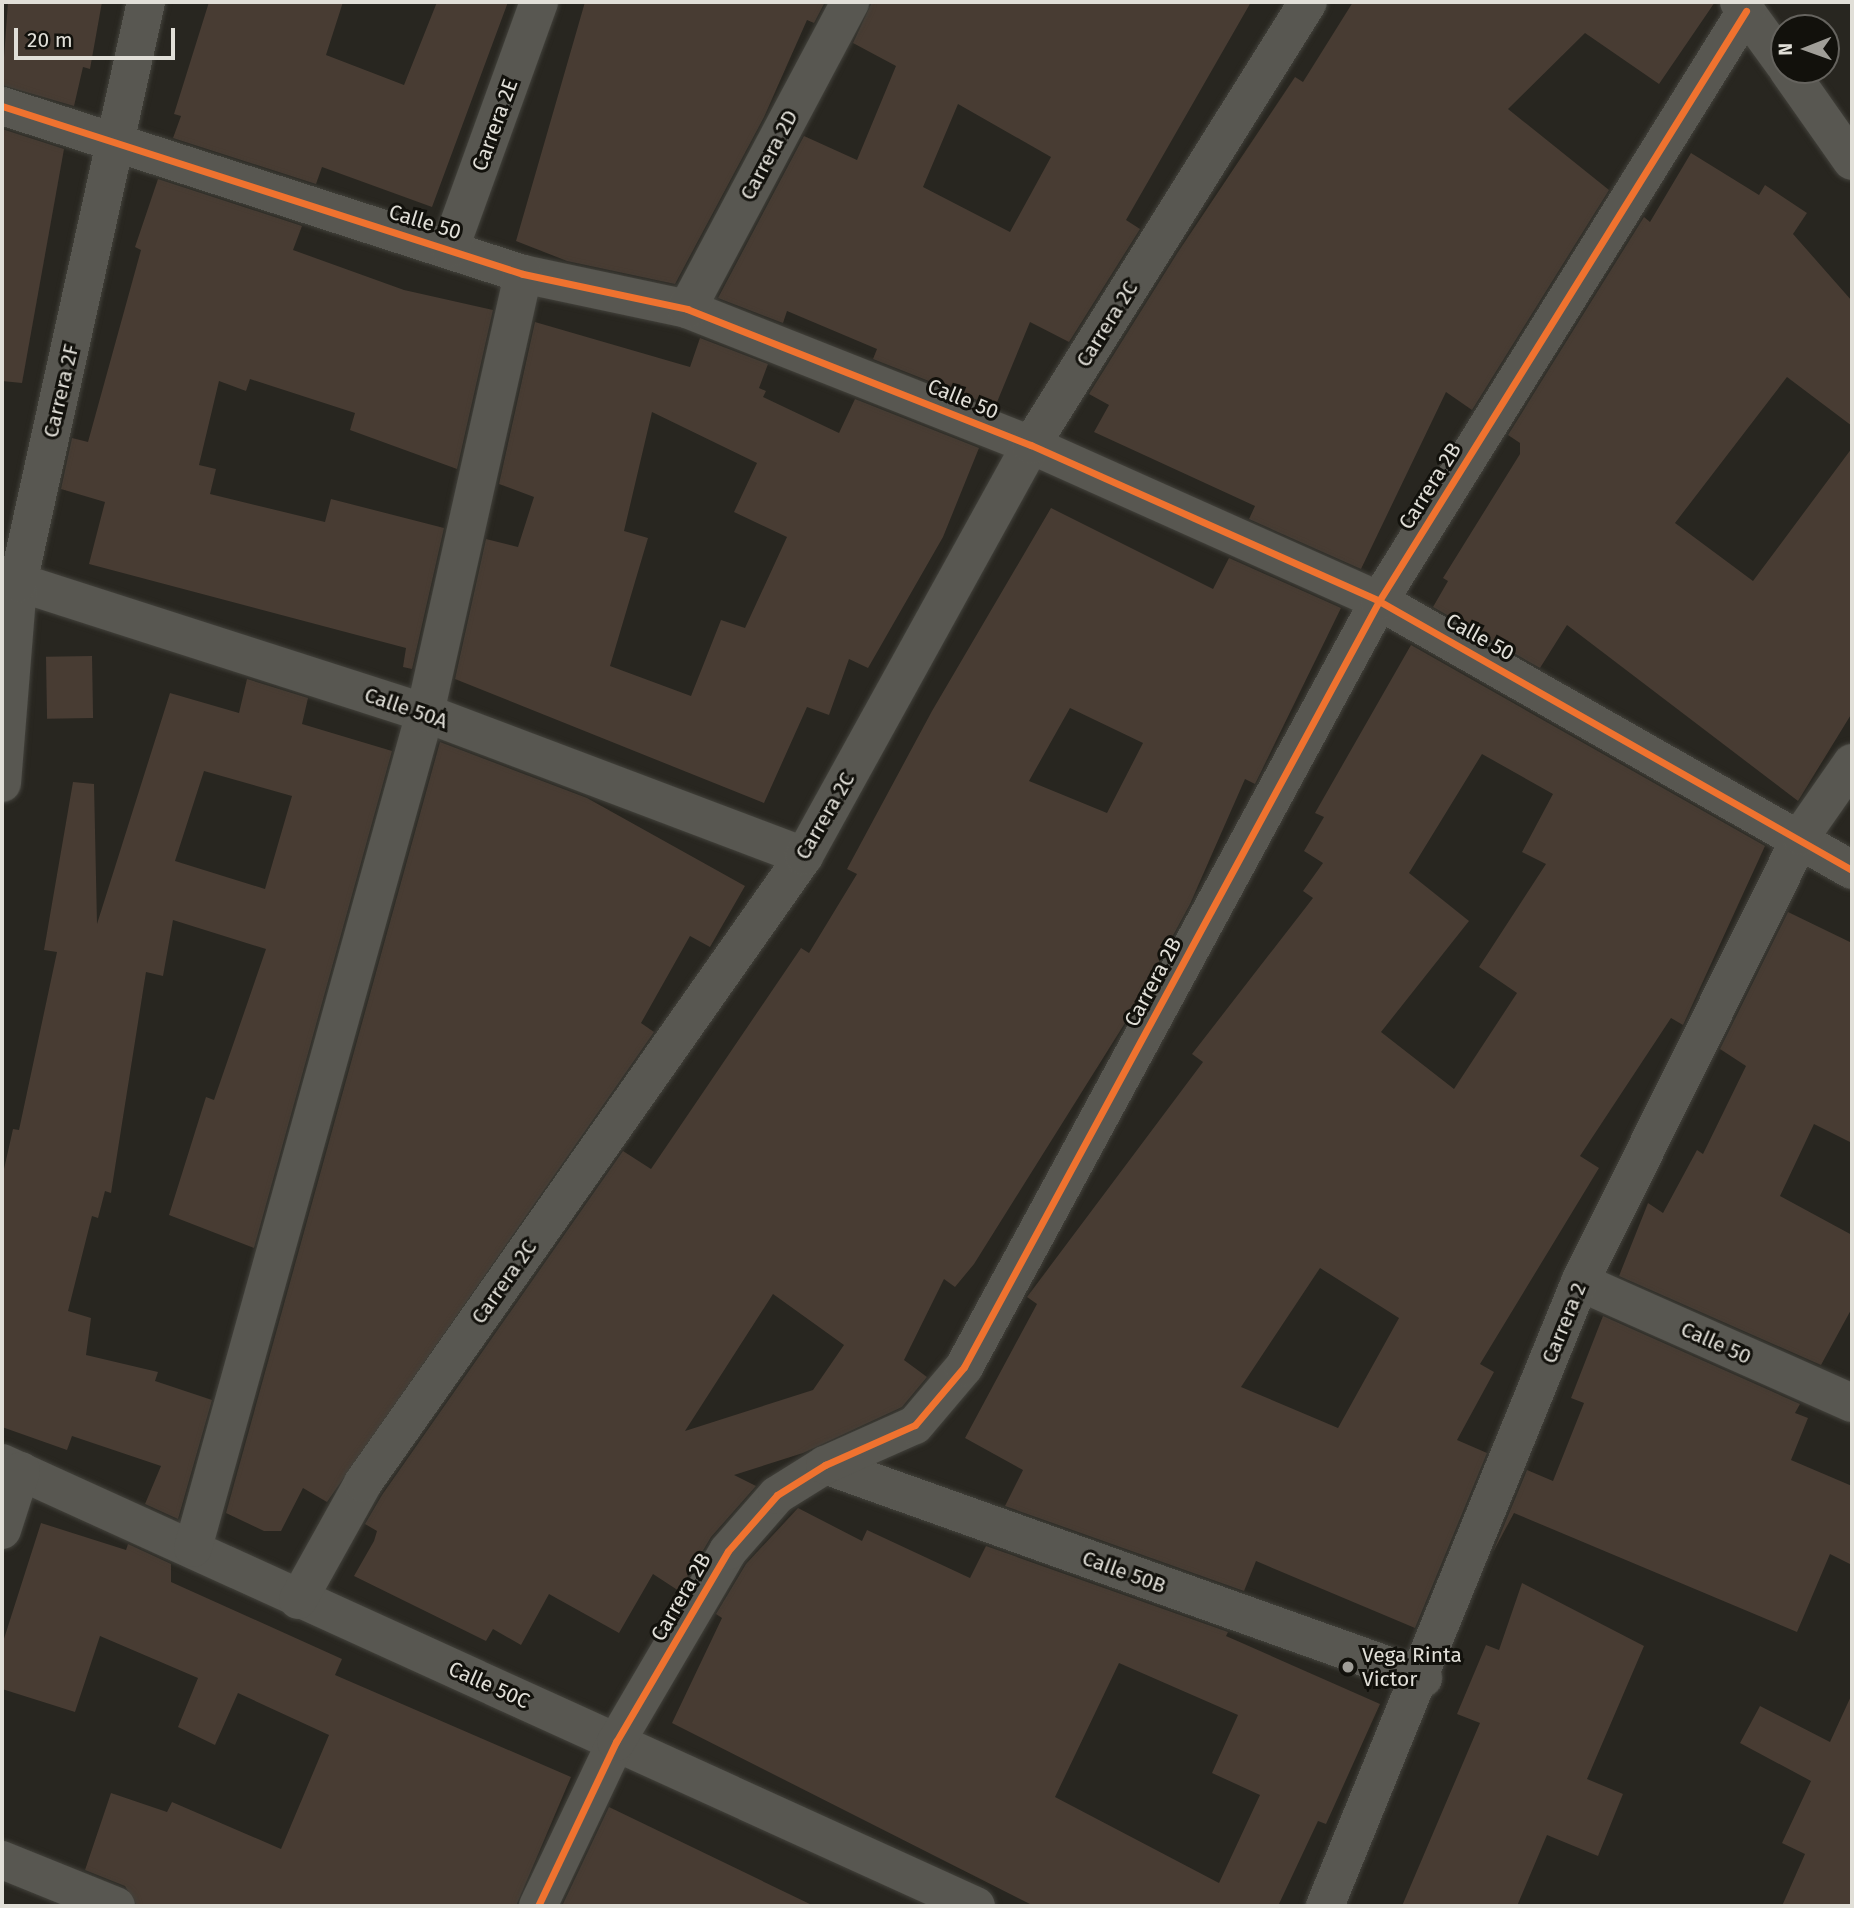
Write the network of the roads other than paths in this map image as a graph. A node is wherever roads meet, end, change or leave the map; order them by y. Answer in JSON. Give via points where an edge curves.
{"nodes":[{"id":1,"x":146,"y":2,"type":"edge"},
{"id":2,"x":539,"y":2,"type":"edge"},
{"id":3,"x":850,"y":2,"type":"edge"},
{"id":4,"x":1308,"y":2,"type":"edge"},
{"id":5,"x":1743,"y":6,"type":"edge"},
{"id":6,"x":1770,"y":44,"type":"edge"},
{"id":7,"x":1798,"y":84,"type":"edge"},
{"id":8,"x":2,"y":106,"type":"edge"},
{"id":9,"x":117,"y":146,"type":"junction"},
{"id":10,"x":1852,"y":161,"type":"edge"},
{"id":11,"x":450,"y":248,"type":"junction"},
{"id":12,"x":523,"y":274,"type":"junction"},
{"id":13,"x":687,"y":309,"type":"junction"},
{"id":14,"x":1031,"y":445,"type":"junction"},
{"id":15,"x":10,"y":580,"type":"edge"},
{"id":16,"x":1379,"y":601,"type":"junction"},
{"id":17,"x":425,"y":713,"type":"junction"},
{"id":18,"x":1852,"y":764,"type":"edge"},
{"id":19,"x":2,"y":783,"type":"edge"},
{"id":20,"x":1801,"y":836,"type":"junction"},
{"id":21,"x":804,"y":856,"type":"junction"},
{"id":22,"x":1852,"y":870,"type":"edge"},
{"id":23,"x":1580,"y":1282,"type":"junction"},
{"id":24,"x":1852,"y":1403,"type":"edge"},
{"id":25,"x":825,"y":1465,"type":"junction"},
{"id":26,"x":11,"y":1467,"type":"edge"},
{"id":27,"x":2,"y":1530,"type":"edge"},
{"id":28,"x":193,"y":1548,"type":"junction"},
{"id":29,"x":298,"y":1600,"type":"junction"},
{"id":30,"x":1423,"y":1678,"type":"junction"},
{"id":31,"x":616,"y":1742,"type":"junction"},
{"id":32,"x":2,"y":1860,"type":"edge"},
{"id":33,"x":117,"y":1906,"type":"edge"},
{"id":34,"x":538,"y":1906,"type":"edge"},
{"id":35,"x":976,"y":1906,"type":"edge"},
{"id":36,"x":1325,"y":1906,"type":"edge"}],
"edges":[{"from":1,"to":9,"type":"street","name":"Carrera 2F"},
{"from":2,"to":11,"type":"street","name":"Carrera 2E"},
{"from":3,"to":13,"type":"street","name":"Carrera 2D"},
{"from":4,"to":14,"type":"street","name":"Carrera 2C"},
{"from":5,"to":6,"type":"street"},
{"from":5,"to":16,"type":"street","name":"Carrera 2B"},
{"from":7,"to":10,"type":"street"},
{"from":8,"to":9,"type":"street","name":"Calle 50"},
{"from":9,"to":11,"type":"street","name":"Calle 50"},
{"from":9,"to":15,"type":"street","name":"Carrera 2F"},
{"from":11,"to":12,"type":"street","name":"Calle 50"},
{"from":12,"to":13,"type":"street","name":"Calle 50"},
{"from":12,"to":17,"type":"street"},
{"from":13,"to":14,"type":"street","name":"Calle 50"},
{"from":14,"to":16,"type":"street","name":"Calle 50"},
{"from":14,"to":21,"type":"street","name":"Carrera 2C"},
{"from":15,"to":17,"type":"street","name":"Calle 50A"},
{"from":15,"to":19,"type":"street","name":"Carrera 2F"},
{"from":16,"to":20,"type":"street","name":"Calle 50"},
{"from":16,"to":25,"type":"street","name":"Carrera 2B","via":[[964,1367],[915,1425]]},
{"from":17,"to":21,"type":"street","name":"Calle 50A"},
{"from":17,"to":28,"type":"street"},
{"from":18,"to":20,"type":"street","name":"Carrera 2"},
{"from":20,"to":22,"type":"street","name":"Calle 50"},
{"from":20,"to":23,"type":"street","name":"Carrera 2"},
{"from":21,"to":29,"type":"street","name":"Carrera 2C","via":[[363,1483]]},
{"from":23,"to":24,"type":"street","name":"Calle 50"},
{"from":23,"to":30,"type":"street","name":"Carrera 2"},
{"from":25,"to":30,"type":"street","name":"Calle 50B"},
{"from":25,"to":31,"type":"street","name":"Carrera 2B","via":[[777,1495],[728,1551]]},
{"from":26,"to":27,"type":"street"},
{"from":26,"to":28,"type":"street","name":"Calle 50C"},
{"from":28,"to":29,"type":"street","name":"Calle 50C"},
{"from":29,"to":31,"type":"street","name":"Calle 50C"},
{"from":30,"to":36,"type":"street","name":"Carrera 2"},
{"from":31,"to":34,"type":"street","name":"Carrera 2B"},
{"from":31,"to":35,"type":"street","name":"Calle 50C"},
{"from":32,"to":33,"type":"street"}]}
